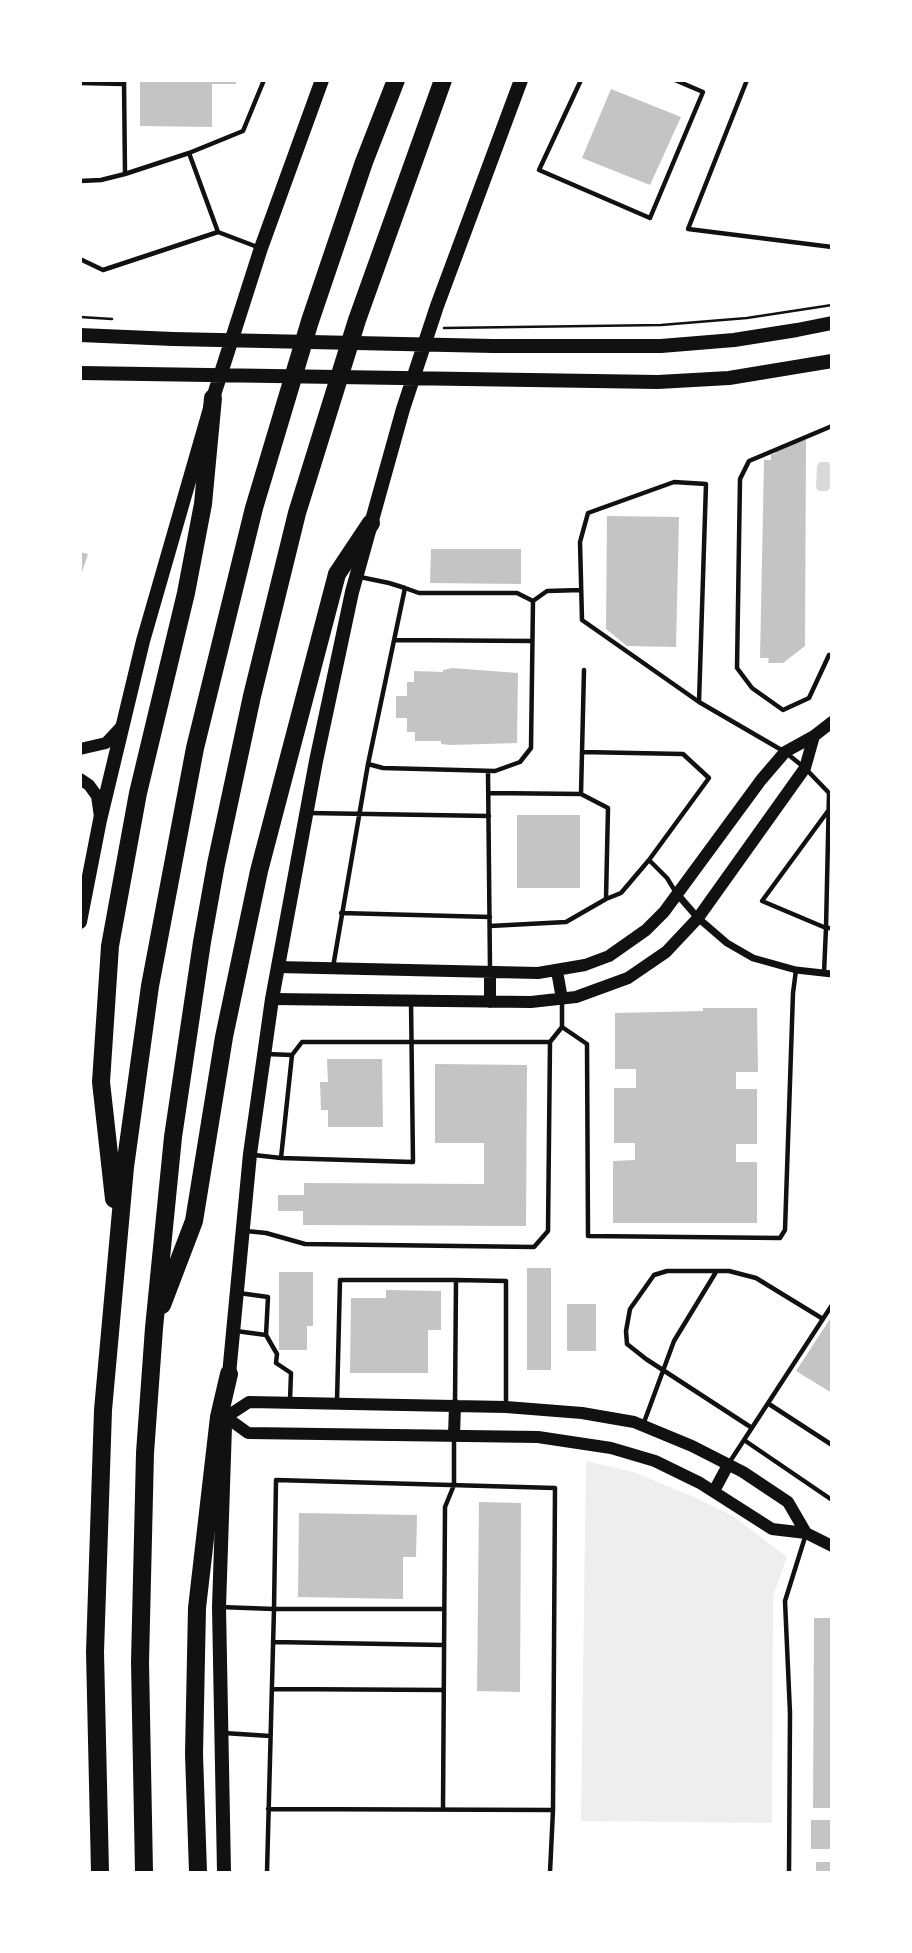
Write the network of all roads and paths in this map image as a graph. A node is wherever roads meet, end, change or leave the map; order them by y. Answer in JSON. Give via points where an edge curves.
{"nodes":[{"id":1,"x":264,"y":80,"type":"edge"},
{"id":2,"x":322,"y":80,"type":"edge"},
{"id":3,"x":396,"y":80,"type":"edge"},
{"id":4,"x":443,"y":80,"type":"edge"},
{"id":5,"x":521,"y":80,"type":"edge"},
{"id":6,"x":581,"y":80,"type":"edge"},
{"id":7,"x":675,"y":80,"type":"edge"},
{"id":8,"x":747,"y":80,"type":"edge"},
{"id":9,"x":124,"y":82,"type":"edge"},
{"id":10,"x":80,"y":83,"type":"edge"},
{"id":11,"x":189,"y":153,"type":"junction"},
{"id":12,"x":125,"y":174,"type":"junction"},
{"id":13,"x":80,"y":181,"type":"edge"},
{"id":14,"x":218,"y":232,"type":"junction"},
{"id":15,"x":831,"y":247,"type":"edge"},
{"id":16,"x":261,"y":248,"type":"junction"},
{"id":17,"x":80,"y":259,"type":"edge"},
{"id":18,"x":831,"y":305,"type":"edge"},
{"id":19,"x":831,"y":323,"type":"edge"},
{"id":20,"x":494,"y":328,"type":"dead end"},
{"id":21,"x":80,"y":335,"type":"edge"},
{"id":22,"x":831,"y":361,"type":"edge"},
{"id":23,"x":80,"y":373,"type":"edge"},
{"id":24,"x":213,"y":398,"type":"junction"},
{"id":25,"x":831,"y":426,"type":"edge"},
{"id":26,"x":370,"y":523,"type":"junction"},
{"id":27,"x":356,"y":576,"type":"junction"},
{"id":28,"x":405,"y":588,"type":"junction"},
{"id":29,"x":581,"y":590,"type":"junction"},
{"id":30,"x":533,"y":601,"type":"junction"},
{"id":31,"x":394,"y":640,"type":"junction"},
{"id":32,"x":532,"y":641,"type":"junction"},
{"id":33,"x":831,"y":655,"type":"edge"},
{"id":34,"x":584,"y":670,"type":"dead end"},
{"id":35,"x":699,"y":702,"type":"junction"},
{"id":36,"x":831,"y":722,"type":"edge"},
{"id":37,"x":120,"y":729,"type":"junction"},
{"id":38,"x":814,"y":736,"type":"junction"},
{"id":39,"x":80,"y":749,"type":"edge"},
{"id":40,"x":582,"y":752,"type":"junction"},
{"id":41,"x":785,"y":752,"type":"junction"},
{"id":42,"x":368,"y":764,"type":"junction"},
{"id":43,"x":805,"y":768,"type":"junction"},
{"id":44,"x":488,"y":771,"type":"junction"},
{"id":45,"x":80,"y":779,"type":"edge"},
{"id":46,"x":830,"y":792,"type":"edge"},
{"id":47,"x":489,"y":793,"type":"junction"},
{"id":48,"x":581,"y":794,"type":"junction"},
{"id":49,"x":828,"y":810,"type":"junction"},
{"id":50,"x":308,"y":813,"type":"junction"},
{"id":51,"x":360,"y":815,"type":"junction"},
{"id":52,"x":489,"y":816,"type":"junction"},
{"id":53,"x":100,"y":820,"type":"junction"},
{"id":54,"x":649,"y":860,"type":"junction"},
{"id":55,"x":678,"y":895,"type":"junction"},
{"id":56,"x":606,"y":899,"type":"junction"},
{"id":57,"x":341,"y":913,"type":"junction"},
{"id":58,"x":490,"y":917,"type":"junction"},
{"id":59,"x":698,"y":918,"type":"junction"},
{"id":60,"x":81,"y":921,"type":"edge"},
{"id":61,"x":490,"y":926,"type":"junction"},
{"id":62,"x":829,"y":928,"type":"edge"},
{"id":63,"x":278,"y":967,"type":"junction"},
{"id":64,"x":333,"y":969,"type":"junction"},
{"id":65,"x":796,"y":970,"type":"junction"},
{"id":66,"x":557,"y":971,"type":"junction"},
{"id":67,"x":490,"y":972,"type":"junction"},
{"id":68,"x":828,"y":974,"type":"edge"},
{"id":69,"x":272,"y":999,"type":"junction"},
{"id":70,"x":562,"y":999,"type":"junction"},
{"id":71,"x":411,"y":1000,"type":"junction"},
{"id":72,"x":490,"y":1002,"type":"junction"},
{"id":73,"x":562,"y":1027,"type":"junction"},
{"id":74,"x":412,"y":1040,"type":"junction"},
{"id":75,"x":550,"y":1042,"type":"junction"},
{"id":76,"x":263,"y":1054,"type":"junction"},
{"id":77,"x":292,"y":1055,"type":"junction"},
{"id":78,"x":250,"y":1154,"type":"junction"},
{"id":79,"x":281,"y":1158,"type":"junction"},
{"id":80,"x":118,"y":1228,"type":"junction"},
{"id":81,"x":242,"y":1231,"type":"junction"},
{"id":82,"x":716,"y":1271,"type":"junction"},
{"id":83,"x":456,"y":1280,"type":"junction"},
{"id":84,"x":235,"y":1292,"type":"junction"},
{"id":85,"x":831,"y":1305,"type":"edge"},
{"id":86,"x":823,"y":1319,"type":"junction"},
{"id":87,"x":154,"y":1328,"type":"junction"},
{"id":88,"x":232,"y":1330,"type":"junction"},
{"id":89,"x":266,"y":1335,"type":"junction"},
{"id":90,"x":663,"y":1370,"type":"junction"},
{"id":91,"x":229,"y":1374,"type":"junction"},
{"id":92,"x":290,"y":1403,"type":"junction"},
{"id":93,"x":337,"y":1404,"type":"junction"},
{"id":94,"x":769,"y":1404,"type":"junction"},
{"id":95,"x":455,"y":1405,"type":"junction"},
{"id":96,"x":506,"y":1407,"type":"junction"},
{"id":97,"x":226,"y":1417,"type":"junction"},
{"id":98,"x":643,"y":1425,"type":"junction"},
{"id":99,"x":752,"y":1428,"type":"junction"},
{"id":100,"x":454,"y":1436,"type":"junction"},
{"id":101,"x":744,"y":1440,"type":"junction"},
{"id":102,"x":831,"y":1445,"type":"edge"},
{"id":103,"x":728,"y":1465,"type":"junction"},
{"id":104,"x":454,"y":1485,"type":"junction"},
{"id":105,"x":714,"y":1491,"type":"junction"},
{"id":106,"x":831,"y":1500,"type":"edge"},
{"id":107,"x":806,"y":1533,"type":"junction"},
{"id":108,"x":831,"y":1546,"type":"edge"},
{"id":109,"x":219,"y":1607,"type":"junction"},
{"id":110,"x":274,"y":1609,"type":"junction"},
{"id":111,"x":444,"y":1609,"type":"junction"},
{"id":112,"x":273,"y":1642,"type":"junction"},
{"id":113,"x":444,"y":1645,"type":"junction"},
{"id":114,"x":272,"y":1689,"type":"junction"},
{"id":115,"x":443,"y":1690,"type":"junction"},
{"id":116,"x":220,"y":1733,"type":"junction"},
{"id":117,"x":270,"y":1736,"type":"junction"},
{"id":118,"x":268,"y":1809,"type":"junction"},
{"id":119,"x":443,"y":1809,"type":"junction"},
{"id":120,"x":553,"y":1810,"type":"junction"},
{"id":121,"x":100,"y":1872,"type":"edge"},
{"id":122,"x":144,"y":1872,"type":"edge"},
{"id":123,"x":198,"y":1872,"type":"edge"},
{"id":124,"x":224,"y":1872,"type":"edge"},
{"id":125,"x":267,"y":1872,"type":"edge"},
{"id":126,"x":550,"y":1872,"type":"edge"},
{"id":127,"x":789,"y":1872,"type":"edge"}],
"edges":[{"from":1,"to":11,"type":"lane","via":[[243,131]]},
{"from":2,"to":16,"type":"main road"},
{"from":3,"to":80,"type":"highway","via":[[302,345],[222,629],[160,926]]},
{"from":4,"to":87,"type":"highway","via":[[330,403],[297,513],[252,696],[216,863],[194,995],[173,1137]]},
{"from":5,"to":26,"type":"main road","via":[[432,319]]},
{"from":6,"to":7,"type":"lane","via":[[539,170],[650,218],[703,92]]},
{"from":8,"to":15,"type":"lane","via":[[688,229]]},
{"from":9,"to":10,"type":"lane"},
{"from":9,"to":12,"type":"lane"},
{"from":11,"to":12,"type":"lane"},
{"from":11,"to":14,"type":"lane"},
{"from":12,"to":13,"type":"lane"},
{"from":14,"to":16,"type":"lane"},
{"from":14,"to":17,"type":"lane","via":[[103,270]]},
{"from":16,"to":24,"type":"main road"},
{"from":18,"to":20,"type":"path","via":[[702,322]]},
{"from":19,"to":21,"type":"main road","via":[[734,340],[661,346]]},
{"from":22,"to":23,"type":"main road","via":[[729,378],[670,381]]},
{"from":24,"to":37,"type":"main road"},
{"from":24,"to":80,"type":"highway","via":[[203,504],[138,793],[110,946],[101,1082]]},
{"from":25,"to":33,"type":"lane","via":[[749,461],[740,478],[737,668],[752,688],[783,710],[809,698]]},
{"from":26,"to":27,"type":"main road"},
{"from":26,"to":87,"type":"highway","via":[[337,574],[259,871],[224,1037],[194,1221]]},
{"from":27,"to":28,"type":"lane"},
{"from":27,"to":50,"type":"main road"},
{"from":28,"to":30,"type":"lane","via":[[419,593],[517,593]]},
{"from":28,"to":31,"type":"lane"},
{"from":29,"to":30,"type":"lane","via":[[547,591]]},
{"from":29,"to":35,"type":"lane","via":[[583,620]]},
{"from":29,"to":35,"type":"lane","via":[[580,542],[588,513],[674,482],[706,484]]},
{"from":30,"to":32,"type":"lane"},
{"from":31,"to":32,"type":"lane"},
{"from":31,"to":42,"type":"lane"},
{"from":32,"to":44,"type":"lane","via":[[531,748],[520,762]]},
{"from":34,"to":40,"type":"lane"},
{"from":35,"to":41,"type":"lane"},
{"from":36,"to":38,"type":"street"},
{"from":37,"to":39,"type":"street","via":[[106,743]]},
{"from":37,"to":53,"type":"main road"},
{"from":38,"to":41,"type":"street"},
{"from":38,"to":43,"type":"street"},
{"from":40,"to":48,"type":"lane"},
{"from":40,"to":54,"type":"lane","via":[[683,754],[709,778]]},
{"from":41,"to":43,"type":"lane"},
{"from":41,"to":55,"type":"street"},
{"from":42,"to":44,"type":"lane"},
{"from":42,"to":51,"type":"lane"},
{"from":43,"to":46,"type":"lane"},
{"from":43,"to":59,"type":"street"},
{"from":44,"to":47,"type":"lane"},
{"from":45,"to":53,"type":"street","via":[[97,796]]},
{"from":46,"to":49,"type":"lane"},
{"from":47,"to":48,"type":"lane"},
{"from":47,"to":52,"type":"lane"},
{"from":48,"to":56,"type":"lane","via":[[608,808]]},
{"from":49,"to":62,"type":"lane"},
{"from":49,"to":62,"type":"lane","via":[[762,901]]},
{"from":50,"to":51,"type":"lane"},
{"from":50,"to":63,"type":"main road"},
{"from":51,"to":52,"type":"lane"},
{"from":51,"to":57,"type":"lane"},
{"from":52,"to":58,"type":"lane"},
{"from":53,"to":60,"type":"main road"},
{"from":54,"to":55,"type":"lane"},
{"from":54,"to":56,"type":"lane","via":[[621,893]]},
{"from":55,"to":59,"type":"street"},
{"from":55,"to":66,"type":"street","via":[[646,930],[609,956]]},
{"from":56,"to":61,"type":"lane","via":[[566,922]]},
{"from":57,"to":58,"type":"lane"},
{"from":57,"to":64,"type":"lane"},
{"from":58,"to":61,"type":"lane"},
{"from":59,"to":65,"type":"street","via":[[753,958]]},
{"from":59,"to":70,"type":"street","via":[[666,952],[628,978]]},
{"from":61,"to":67,"type":"lane"},
{"from":62,"to":68,"type":"lane"},
{"from":63,"to":64,"type":"street"},
{"from":63,"to":69,"type":"main road"},
{"from":64,"to":67,"type":"street"},
{"from":65,"to":68,"type":"street"},
{"from":65,"to":73,"type":"lane","via":[[785,1230],[780,1238],[588,1236],[587,1044]]},
{"from":66,"to":67,"type":"street"},
{"from":66,"to":70,"type":"street"},
{"from":67,"to":72,"type":"street"},
{"from":69,"to":71,"type":"street"},
{"from":69,"to":76,"type":"main road"},
{"from":70,"to":72,"type":"street"},
{"from":70,"to":73,"type":"lane"},
{"from":71,"to":72,"type":"street"},
{"from":71,"to":74,"type":"lane"},
{"from":73,"to":75,"type":"lane"},
{"from":74,"to":75,"type":"lane"},
{"from":74,"to":77,"type":"lane","via":[[302,1042]]},
{"from":74,"to":79,"type":"lane","via":[[413,1163]]},
{"from":75,"to":81,"type":"lane","via":[[548,1231],[534,1247],[305,1244]]},
{"from":76,"to":77,"type":"lane"},
{"from":76,"to":78,"type":"main road"},
{"from":77,"to":79,"type":"lane"},
{"from":78,"to":79,"type":"lane"},
{"from":78,"to":81,"type":"main road"},
{"from":80,"to":121,"type":"highway","via":[[98,1519],[95,1713]]},
{"from":81,"to":84,"type":"main road"},
{"from":82,"to":86,"type":"lane","via":[[756,1278]]},
{"from":82,"to":90,"type":"lane","via":[[674,1341]]},
{"from":82,"to":90,"type":"lane","via":[[654,1275],[630,1309],[628,1344]]},
{"from":83,"to":93,"type":"lane","via":[[340,1280]]},
{"from":83,"to":95,"type":"lane"},
{"from":83,"to":96,"type":"lane","via":[[506,1282]]},
{"from":84,"to":88,"type":"main road"},
{"from":84,"to":89,"type":"lane","via":[[268,1297]]},
{"from":85,"to":86,"type":"lane"},
{"from":86,"to":94,"type":"lane"},
{"from":87,"to":122,"type":"highway","via":[[145,1453],[140,1649]]},
{"from":88,"to":89,"type":"lane"},
{"from":88,"to":91,"type":"main road"},
{"from":89,"to":92,"type":"lane","via":[[277,1354],[276,1363],[290,1373]]},
{"from":90,"to":98,"type":"lane"},
{"from":90,"to":99,"type":"lane"},
{"from":91,"to":97,"type":"main road"},
{"from":91,"to":123,"type":"highway","via":[[219,1416],[197,1608],[194,1754]]},
{"from":92,"to":93,"type":"street"},
{"from":92,"to":97,"type":"street","via":[[249,1402]]},
{"from":93,"to":95,"type":"street"},
{"from":94,"to":99,"type":"lane"},
{"from":94,"to":102,"type":"lane"},
{"from":95,"to":96,"type":"street"},
{"from":95,"to":100,"type":"street"},
{"from":96,"to":98,"type":"street","via":[[582,1413]]},
{"from":97,"to":100,"type":"street","via":[[248,1433]]},
{"from":97,"to":109,"type":"main road"},
{"from":98,"to":103,"type":"street"},
{"from":99,"to":101,"type":"lane"},
{"from":100,"to":104,"type":"lane"},
{"from":100,"to":105,"type":"street","via":[[579,1441],[655,1461]]},
{"from":101,"to":103,"type":"lane"},
{"from":101,"to":106,"type":"lane"},
{"from":103,"to":105,"type":"street"},
{"from":103,"to":107,"type":"street","via":[[788,1502]]},
{"from":104,"to":110,"type":"lane","via":[[276,1480]]},
{"from":104,"to":111,"type":"lane","via":[[445,1507]]},
{"from":104,"to":120,"type":"lane","via":[[555,1488]]},
{"from":105,"to":107,"type":"street","via":[[772,1529]]},
{"from":107,"to":108,"type":"street"},
{"from":107,"to":127,"type":"lane","via":[[785,1601]]},
{"from":109,"to":110,"type":"lane"},
{"from":109,"to":116,"type":"main road"},
{"from":110,"to":111,"type":"lane"},
{"from":110,"to":112,"type":"lane"},
{"from":111,"to":113,"type":"lane"},
{"from":112,"to":113,"type":"lane"},
{"from":112,"to":114,"type":"lane"},
{"from":113,"to":115,"type":"lane"},
{"from":114,"to":115,"type":"lane"},
{"from":114,"to":117,"type":"lane"},
{"from":115,"to":119,"type":"lane"},
{"from":116,"to":117,"type":"lane"},
{"from":116,"to":124,"type":"main road"},
{"from":117,"to":118,"type":"lane"},
{"from":118,"to":119,"type":"lane"},
{"from":118,"to":125,"type":"lane"},
{"from":119,"to":120,"type":"lane"},
{"from":120,"to":126,"type":"lane"}]}
